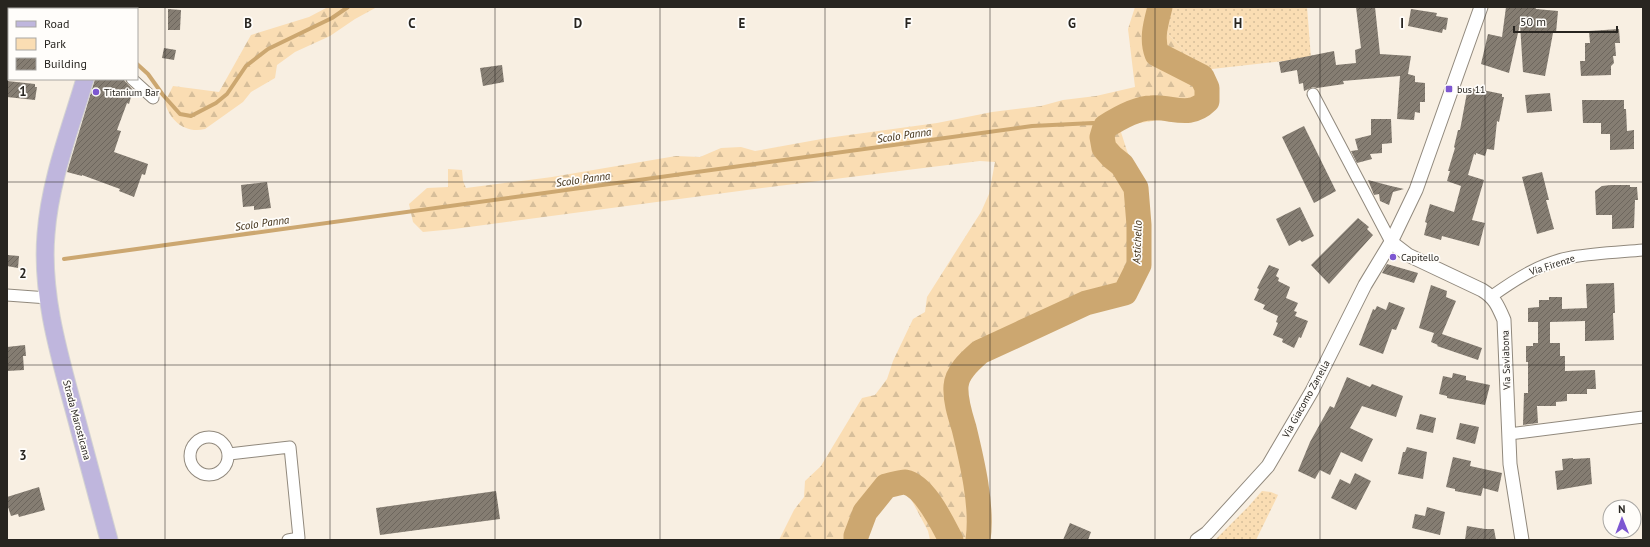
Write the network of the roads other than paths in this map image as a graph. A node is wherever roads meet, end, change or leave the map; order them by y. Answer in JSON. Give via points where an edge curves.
{"nodes":[{"id":1,"x":1481,"y":7,"type":"edge"},
{"id":2,"x":85,"y":80,"type":"edge"},
{"id":3,"x":133,"y":80,"type":"edge"},
{"id":4,"x":1313,"y":94,"type":"dead end"},
{"id":5,"x":153,"y":98,"type":"dead end"},
{"id":6,"x":1391,"y":242,"type":"junction"},
{"id":7,"x":1643,"y":250,"type":"edge"},
{"id":8,"x":7,"y":295,"type":"edge"},
{"id":9,"x":1492,"y":296,"type":"junction"},
{"id":10,"x":48,"y":298,"type":"junction"},
{"id":11,"x":1643,"y":417,"type":"edge"},
{"id":12,"x":1509,"y":434,"type":"junction"},
{"id":13,"x":229,"y":454,"type":"dead end"},
{"id":14,"x":296,"y":539,"type":"edge"},
{"id":15,"x":109,"y":540,"type":"edge"},
{"id":16,"x":1197,"y":540,"type":"edge"},
{"id":17,"x":1522,"y":540,"type":"edge"}],
"edges":[{"from":1,"to":6,"type":"street","name":"Via Giacomo Zanella","via":[[1416,190]]},
{"from":2,"to":10,"type":"main road","name":"Strada Marosticana","via":[[50,199],[46,235]]},
{"from":3,"to":5,"type":"street"},
{"from":4,"to":6,"type":"street"},
{"from":6,"to":9,"type":"street","via":[[1408,255],[1462,279]]},
{"from":6,"to":16,"type":"street","name":"Via Giacomo Zanella","via":[[1365,285],[1312,391],[1268,466],[1207,533]]},
{"from":7,"to":9,"type":"street","name":"Via Firenze","via":[[1571,257],[1534,269]]},
{"from":8,"to":10,"type":"street"},
{"from":9,"to":12,"type":"street","name":"Via Saviabona","via":[[1504,320]]},
{"from":10,"to":15,"type":"main road","name":"Strada Marosticana","via":[[64,373]]},
{"from":11,"to":12,"type":"street"},
{"from":12,"to":17,"type":"street","name":"Via Saviabona","via":[[1510,464]]},
{"from":13,"to":14,"type":"street","via":[[290,447]]}]}
